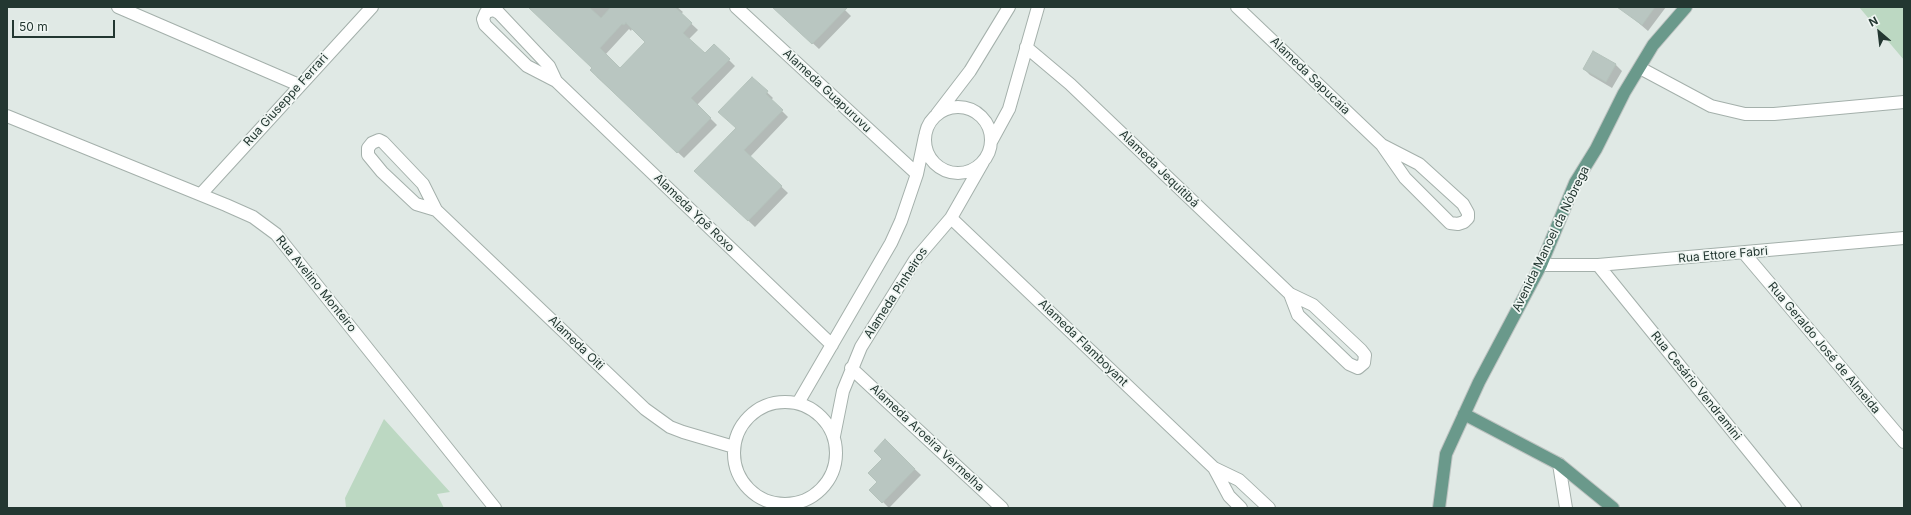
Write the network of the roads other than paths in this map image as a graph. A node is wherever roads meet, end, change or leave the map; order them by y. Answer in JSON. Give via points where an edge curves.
{"nodes":[{"id":1,"x":118,"y":7,"type":"edge"},
{"id":2,"x":372,"y":7,"type":"edge"},
{"id":3,"x":736,"y":7,"type":"edge"},
{"id":4,"x":1009,"y":7,"type":"edge"},
{"id":5,"x":1038,"y":7,"type":"edge"},
{"id":6,"x":1237,"y":7,"type":"edge"},
{"id":7,"x":1686,"y":7,"type":"edge"},
{"id":8,"x":1026,"y":47,"type":"junction"},
{"id":9,"x":1640,"y":68,"type":"junction"},
{"id":10,"x":556,"y":82,"type":"junction"},
{"id":11,"x":299,"y":85,"type":"junction"},
{"id":12,"x":1904,"y":102,"type":"edge"},
{"id":13,"x":7,"y":116,"type":"edge"},
{"id":14,"x":935,"y":117,"type":"junction"},
{"id":15,"x":926,"y":136,"type":"junction"},
{"id":16,"x":991,"y":142,"type":"junction"},
{"id":17,"x":1382,"y":145,"type":"junction"},
{"id":18,"x":983,"y":162,"type":"junction"},
{"id":19,"x":917,"y":174,"type":"junction"},
{"id":20,"x":201,"y":194,"type":"junction"},
{"id":21,"x":436,"y":210,"type":"junction"},
{"id":22,"x":951,"y":218,"type":"junction"},
{"id":23,"x":1904,"y":238,"type":"edge"},
{"id":24,"x":1744,"y":253,"type":"junction"},
{"id":25,"x":1541,"y":265,"type":"junction"},
{"id":26,"x":1598,"y":265,"type":"junction"},
{"id":27,"x":1290,"y":294,"type":"junction"},
{"id":28,"x":832,"y":345,"type":"junction"},
{"id":29,"x":851,"y":368,"type":"junction"},
{"id":30,"x":798,"y":403,"type":"junction"},
{"id":31,"x":1464,"y":414,"type":"junction"},
{"id":32,"x":834,"y":436,"type":"junction"},
{"id":33,"x":1904,"y":442,"type":"edge"},
{"id":34,"x":734,"y":447,"type":"junction"},
{"id":35,"x":1559,"y":464,"type":"junction"},
{"id":36,"x":1214,"y":468,"type":"junction"},
{"id":37,"x":800,"y":505,"type":"edge"},
{"id":38,"x":496,"y":508,"type":"edge"},
{"id":39,"x":1002,"y":508,"type":"edge"},
{"id":40,"x":1241,"y":508,"type":"edge"},
{"id":41,"x":1269,"y":508,"type":"edge"},
{"id":42,"x":1439,"y":508,"type":"edge"},
{"id":43,"x":1566,"y":508,"type":"edge"},
{"id":44,"x":1613,"y":508,"type":"edge"},
{"id":45,"x":1795,"y":508,"type":"edge"}],
"edges":[{"from":1,"to":11,"type":"street"},
{"from":2,"to":11,"type":"street","name":"Rua Giuseppe Ferrari"},
{"from":3,"to":19,"type":"street","name":"Alameda Guapuruvu"},
{"from":4,"to":14,"type":"street","via":[[970,71]]},
{"from":5,"to":8,"type":"street"},
{"from":6,"to":17,"type":"street","name":"Alameda Sapucaia"},
{"from":7,"to":9,"type":"main road","name":"Avenida Manoel da Nóbrega","via":[[1653,45]]},
{"from":8,"to":16,"type":"street","via":[[1009,110]]},
{"from":8,"to":27,"type":"street","name":"Alameda Jequitibá","via":[[1070,84]]},
{"from":9,"to":12,"type":"street","via":[[1711,106],[1745,114],[1788,113]]},
{"from":9,"to":25,"type":"main road","name":"Avenida Manoel da Nóbrega","via":[[1575,183]]},
{"from":10,"to":10,"type":"street","name":"Alameda Ypê Roxo","via":[[549,66],[499,13],[494,10],[486,12],[483,19],[492,32],[527,66]]},
{"from":10,"to":28,"type":"street","name":"Alameda Ypê Roxo"},
{"from":11,"to":20,"type":"street","name":"Rua Giuseppe Ferrari"},
{"from":13,"to":20,"type":"street","name":"Rua Avelino Monteiro"},
{"from":14,"to":15,"type":"street","via":[[928,126]]},
{"from":14,"to":16,"type":"street","via":[[950,109],[966,108],[977,113],[985,121],[990,131]]},
{"from":15,"to":18,"type":"street","via":[[926,147],[930,156],[945,170],[965,172]]},
{"from":15,"to":19,"type":"street"},
{"from":16,"to":18,"type":"street"},
{"from":17,"to":17,"type":"street","name":"Alameda Sapucaia","via":[[1406,178],[1450,223],[1458,224],[1468,218],[1463,204],[1419,164]]},
{"from":18,"to":22,"type":"street","name":"Alameda Pinheiros"},
{"from":19,"to":28,"type":"street","via":[[891,243]]},
{"from":20,"to":38,"type":"street","name":"Rua Avelino Monteiro","via":[[253,217],[284,242]]},
{"from":21,"to":21,"type":"street","name":"Alameda Oiti","via":[[423,184],[382,142],[379,140],[372,143],[368,148],[368,155],[382,172],[416,204]]},
{"from":21,"to":34,"type":"street","name":"Alameda Oiti","via":[[657,419],[683,432]]},
{"from":22,"to":29,"type":"street","name":"Alameda Pinheiros","via":[[915,260],[870,330]]},
{"from":22,"to":36,"type":"street","name":"Alameda Flamboyant"},
{"from":23,"to":24,"type":"street","name":"Rua Ettore Fabri"},
{"from":24,"to":26,"type":"street","name":"Rua Ettore Fabri"},
{"from":24,"to":33,"type":"street","name":"Rua Geraldo José de Almeida"},
{"from":25,"to":26,"type":"street","name":"Rua Ettore Fabri"},
{"from":25,"to":31,"type":"main road","name":"Avenida Manoel da Nóbrega"},
{"from":26,"to":45,"type":"street","name":"Rua Cesário Vendramini"},
{"from":27,"to":27,"type":"street","name":"Alameda Jequitibá","via":[[1298,315],[1349,364],[1358,368],[1364,363],[1365,355],[1313,305]]},
{"from":28,"to":30,"type":"street"},
{"from":29,"to":32,"type":"street","name":"Alameda Pinheiros","via":[[842,391]]},
{"from":29,"to":39,"type":"street","name":"Alameda Aroeira Vermelha"},
{"from":30,"to":32,"type":"street","via":[[814,410],[826,421]]},
{"from":30,"to":34,"type":"street","via":[[781,401],[764,406],[749,416],[739,430]]},
{"from":31,"to":35,"type":"main road"},
{"from":31,"to":42,"type":"main road","name":"Avenida Manoel da Nóbrega","via":[[1446,454]]},
{"from":32,"to":37,"type":"street","via":[[837,453],[832,474],[827,484],[815,496]]},
{"from":34,"to":37,"type":"street","via":[[734,464],[740,480],[752,493],[766,502]]},
{"from":35,"to":43,"type":"street"},
{"from":35,"to":44,"type":"main road"},
{"from":36,"to":40,"type":"street","name":"Alameda Flamboyant","via":[[1229,496]]},
{"from":36,"to":41,"type":"street","name":"Alameda Flamboyant","via":[[1239,480]]}]}
